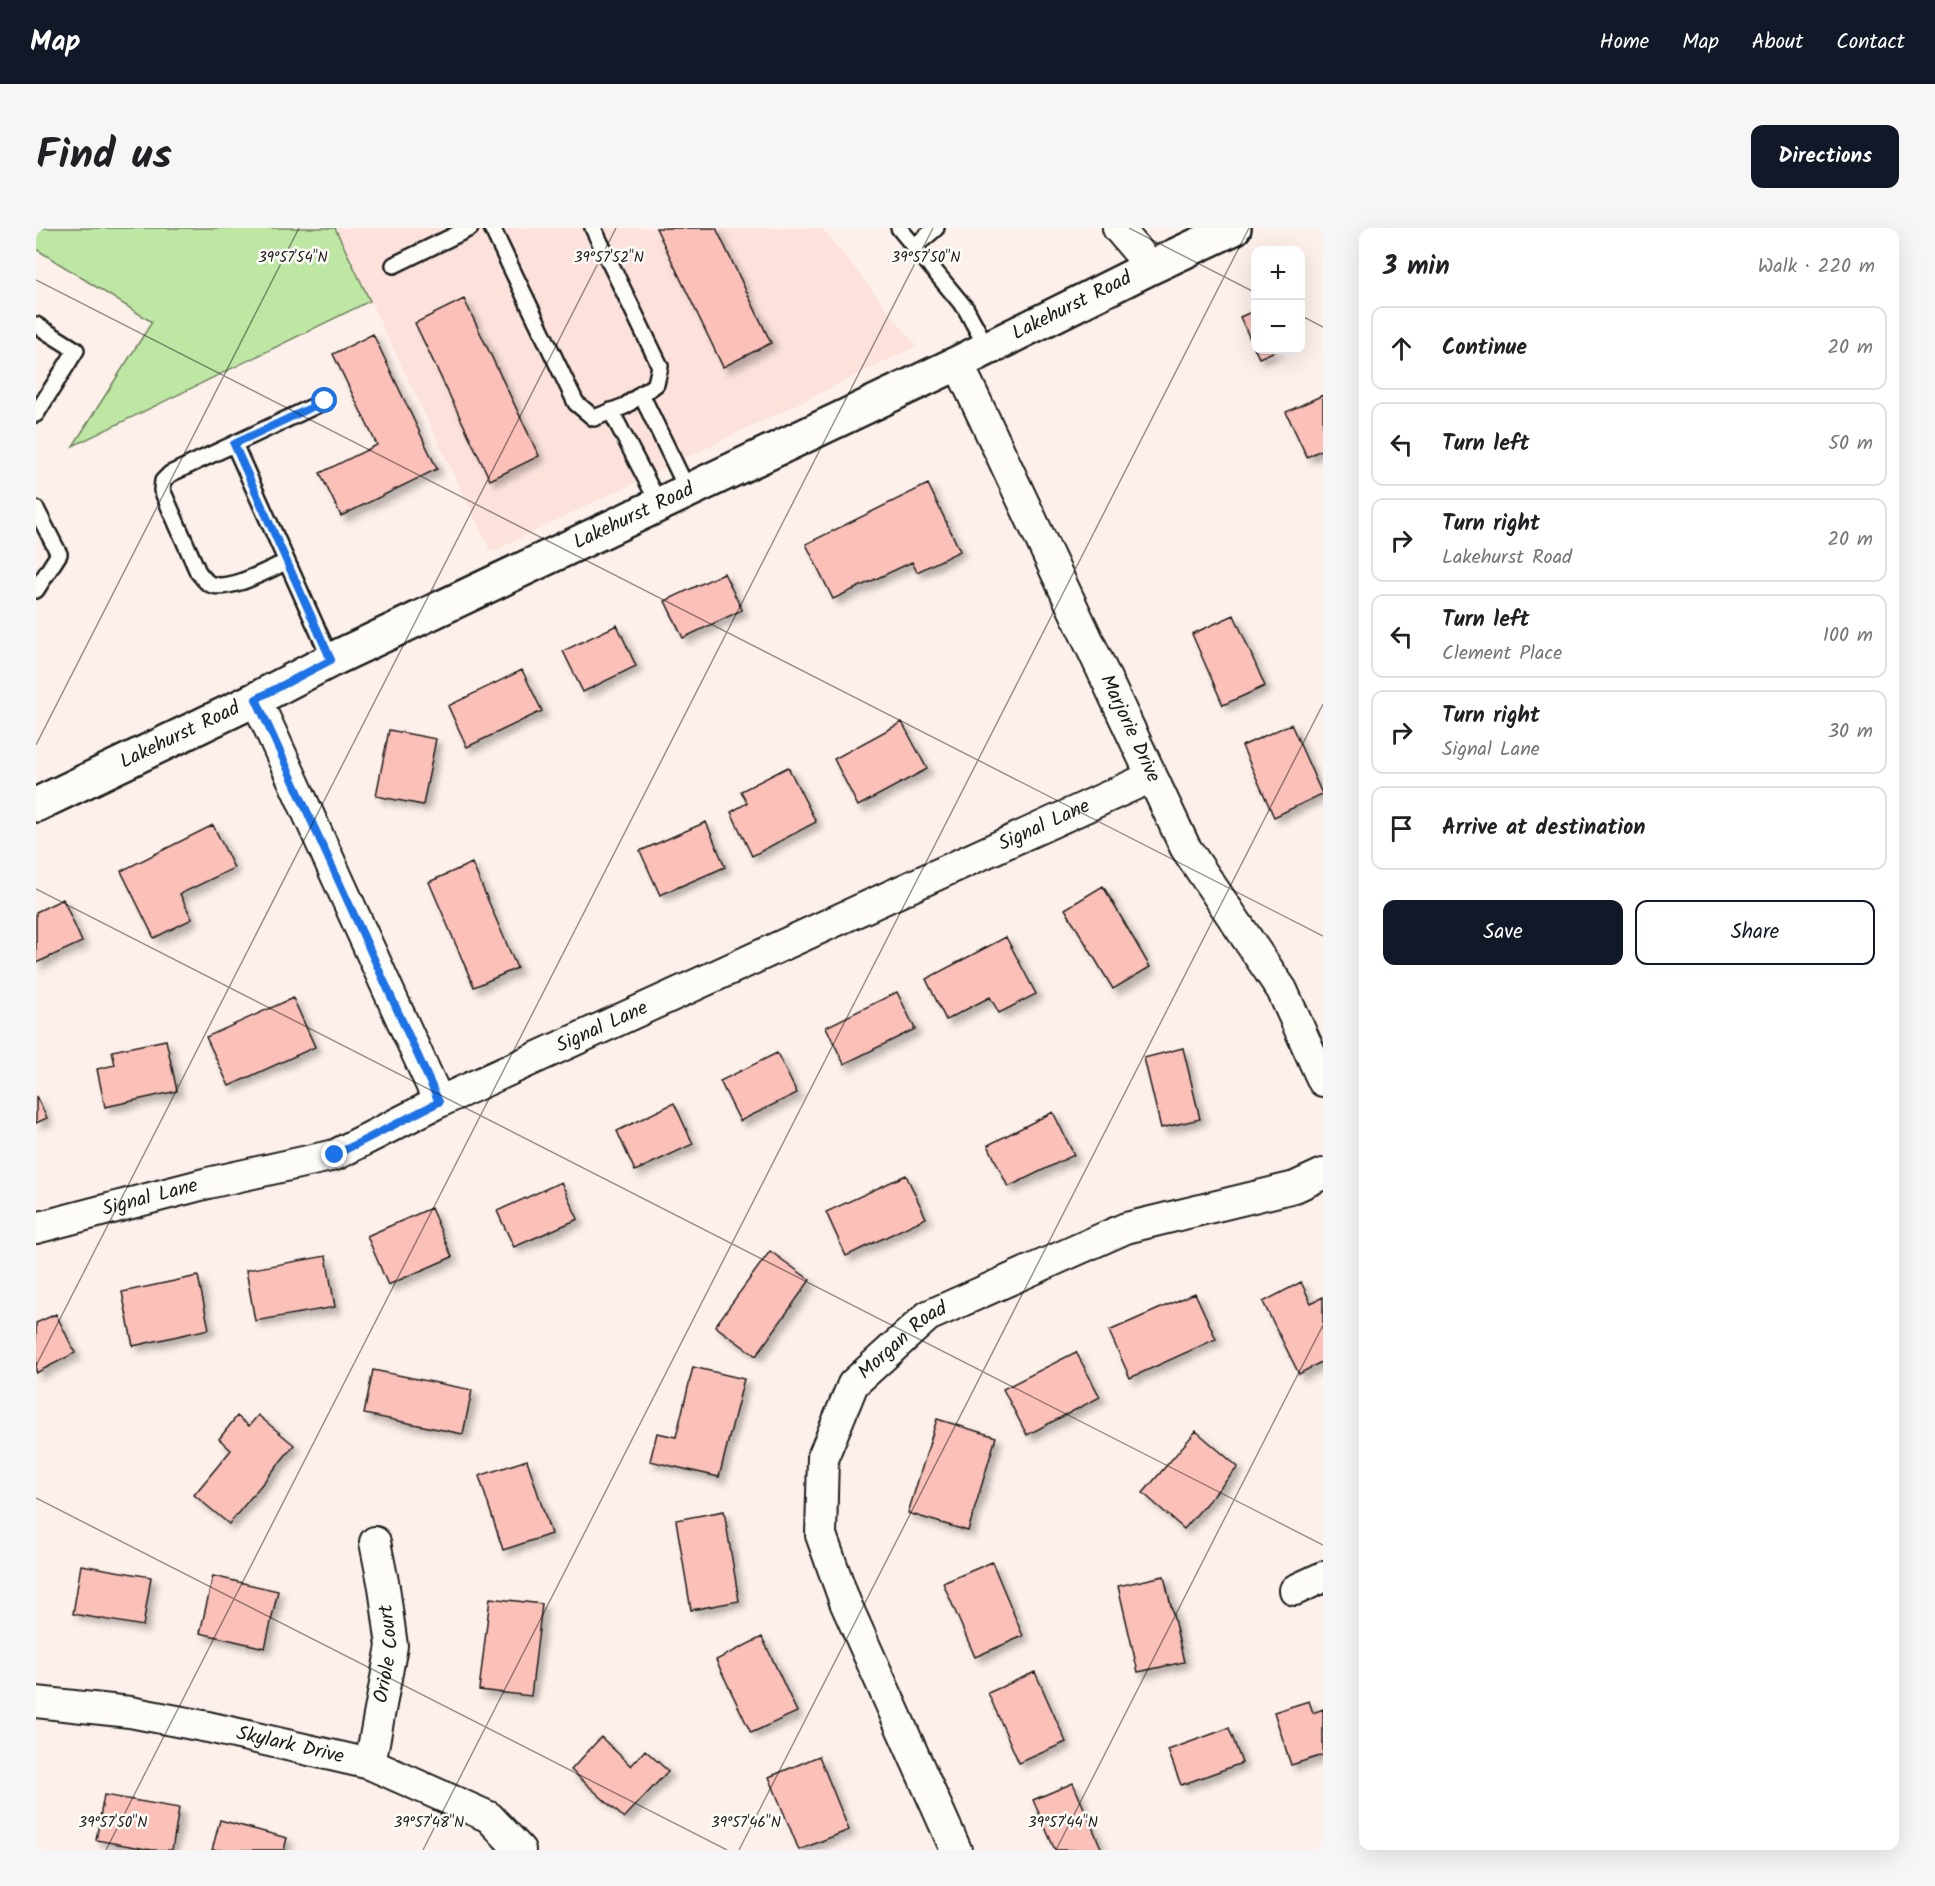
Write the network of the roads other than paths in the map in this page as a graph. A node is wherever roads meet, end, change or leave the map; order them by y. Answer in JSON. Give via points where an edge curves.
{"nodes":[{"id":1,"x":470,"y":228,"type":"edge"},
{"id":2,"x":492,"y":228,"type":"edge"},
{"id":3,"x":594,"y":228,"type":"edge"},
{"id":4,"x":899,"y":228,"type":"edge"},
{"id":5,"x":936,"y":228,"type":"edge"},
{"id":6,"x":1118,"y":228,"type":"edge"},
{"id":7,"x":1234,"y":228,"type":"edge"},
{"id":8,"x":915,"y":246,"type":"junction"},
{"id":9,"x":394,"y":265,"type":"dead end"},
{"id":10,"x":1151,"y":267,"type":"junction"},
{"id":11,"x":36,"y":325,"type":"edge"},
{"id":12,"x":987,"y":348,"type":"junction"},
{"id":13,"x":958,"y":363,"type":"junction"},
{"id":14,"x":641,"y":394,"type":"junction"},
{"id":15,"x":325,"y":401,"type":"dead end"},
{"id":16,"x":611,"y":411,"type":"junction"},
{"id":17,"x":36,"y":414,"type":"edge"},
{"id":18,"x":234,"y":444,"type":"junction"},
{"id":19,"x":688,"y":490,"type":"junction"},
{"id":20,"x":659,"y":504,"type":"junction"},
{"id":21,"x":36,"y":509,"type":"edge"},
{"id":22,"x":286,"y":562,"type":"junction"},
{"id":23,"x":36,"y":590,"type":"edge"},
{"id":24,"x":331,"y":660,"type":"junction"},
{"id":25,"x":256,"y":699,"type":"junction"},
{"id":26,"x":1151,"y":777,"type":"junction"},
{"id":27,"x":36,"y":805,"type":"edge"},
{"id":28,"x":1323,"y":1081,"type":"edge"},
{"id":29,"x":439,"y":1102,"type":"junction"},
{"id":30,"x":1323,"y":1174,"type":"edge"},
{"id":31,"x":36,"y":1228,"type":"edge"},
{"id":32,"x":375,"y":1542,"type":"dead end"},
{"id":33,"x":1323,"y":1577,"type":"edge"},
{"id":34,"x":1295,"y":1590,"type":"dead end"},
{"id":35,"x":36,"y":1702,"type":"edge"},
{"id":36,"x":370,"y":1764,"type":"junction"},
{"id":37,"x":520,"y":1850,"type":"edge"},
{"id":38,"x":956,"y":1850,"type":"edge"}],
"edges":[{"from":1,"to":9,"type":"lane"},
{"from":2,"to":16,"type":"lane","via":[[576,403],[594,418]]},
{"from":3,"to":14,"type":"lane","via":[[660,366],[656,384]]},
{"from":4,"to":8,"type":"lane"},
{"from":5,"to":8,"type":"lane"},
{"from":6,"to":10,"type":"street"},
{"from":7,"to":10,"type":"main road","name":"Lakehurst Road"},
{"from":8,"to":12,"type":"lane","via":[[966,309]]},
{"from":10,"to":12,"type":"main road","name":"Lakehurst Road"},
{"from":11,"to":17,"type":"lane","via":[[76,350]]},
{"from":12,"to":13,"type":"main road","name":"Lakehurst Road"},
{"from":13,"to":19,"type":"main road","name":"Lakehurst Road"},
{"from":13,"to":26,"type":"street","name":"Marjorie Drive"},
{"from":14,"to":16,"type":"lane"},
{"from":14,"to":19,"type":"lane"},
{"from":15,"to":18,"type":"lane"},
{"from":16,"to":20,"type":"lane"},
{"from":18,"to":22,"type":"lane"},
{"from":18,"to":22,"type":"lane","via":[[163,481],[162,490],[198,572],[207,583],[220,587]]},
{"from":19,"to":20,"type":"main road","name":"Lakehurst Road"},
{"from":20,"to":24,"type":"main road","name":"Lakehurst Road"},
{"from":21,"to":23,"type":"lane","via":[[59,554]]},
{"from":22,"to":24,"type":"lane"},
{"from":24,"to":25,"type":"main road","name":"Lakehurst Road"},
{"from":25,"to":27,"type":"main road","name":"Lakehurst Road"},
{"from":25,"to":29,"type":"street"},
{"from":26,"to":28,"type":"street","name":"Marjorie Drive","via":[[1185,847],[1282,990]]},
{"from":26,"to":29,"type":"street","name":"Signal Lane"},
{"from":29,"to":31,"type":"street","name":"Signal Lane","via":[[335,1155]]},
{"from":30,"to":38,"type":"street","name":"Morgan Road","via":[[1295,1187],[1126,1228],[927,1316],[853,1384],[824,1457],[821,1535],[845,1602]]},
{"from":32,"to":36,"type":"street","name":"Oriole Court","via":[[392,1646]]},
{"from":33,"to":34,"type":"street"},
{"from":35,"to":36,"type":"street","name":"Skylark Drive","via":[[186,1722]]},
{"from":36,"to":37,"type":"street","name":"Skylark Drive","via":[[489,1818]]}]}
